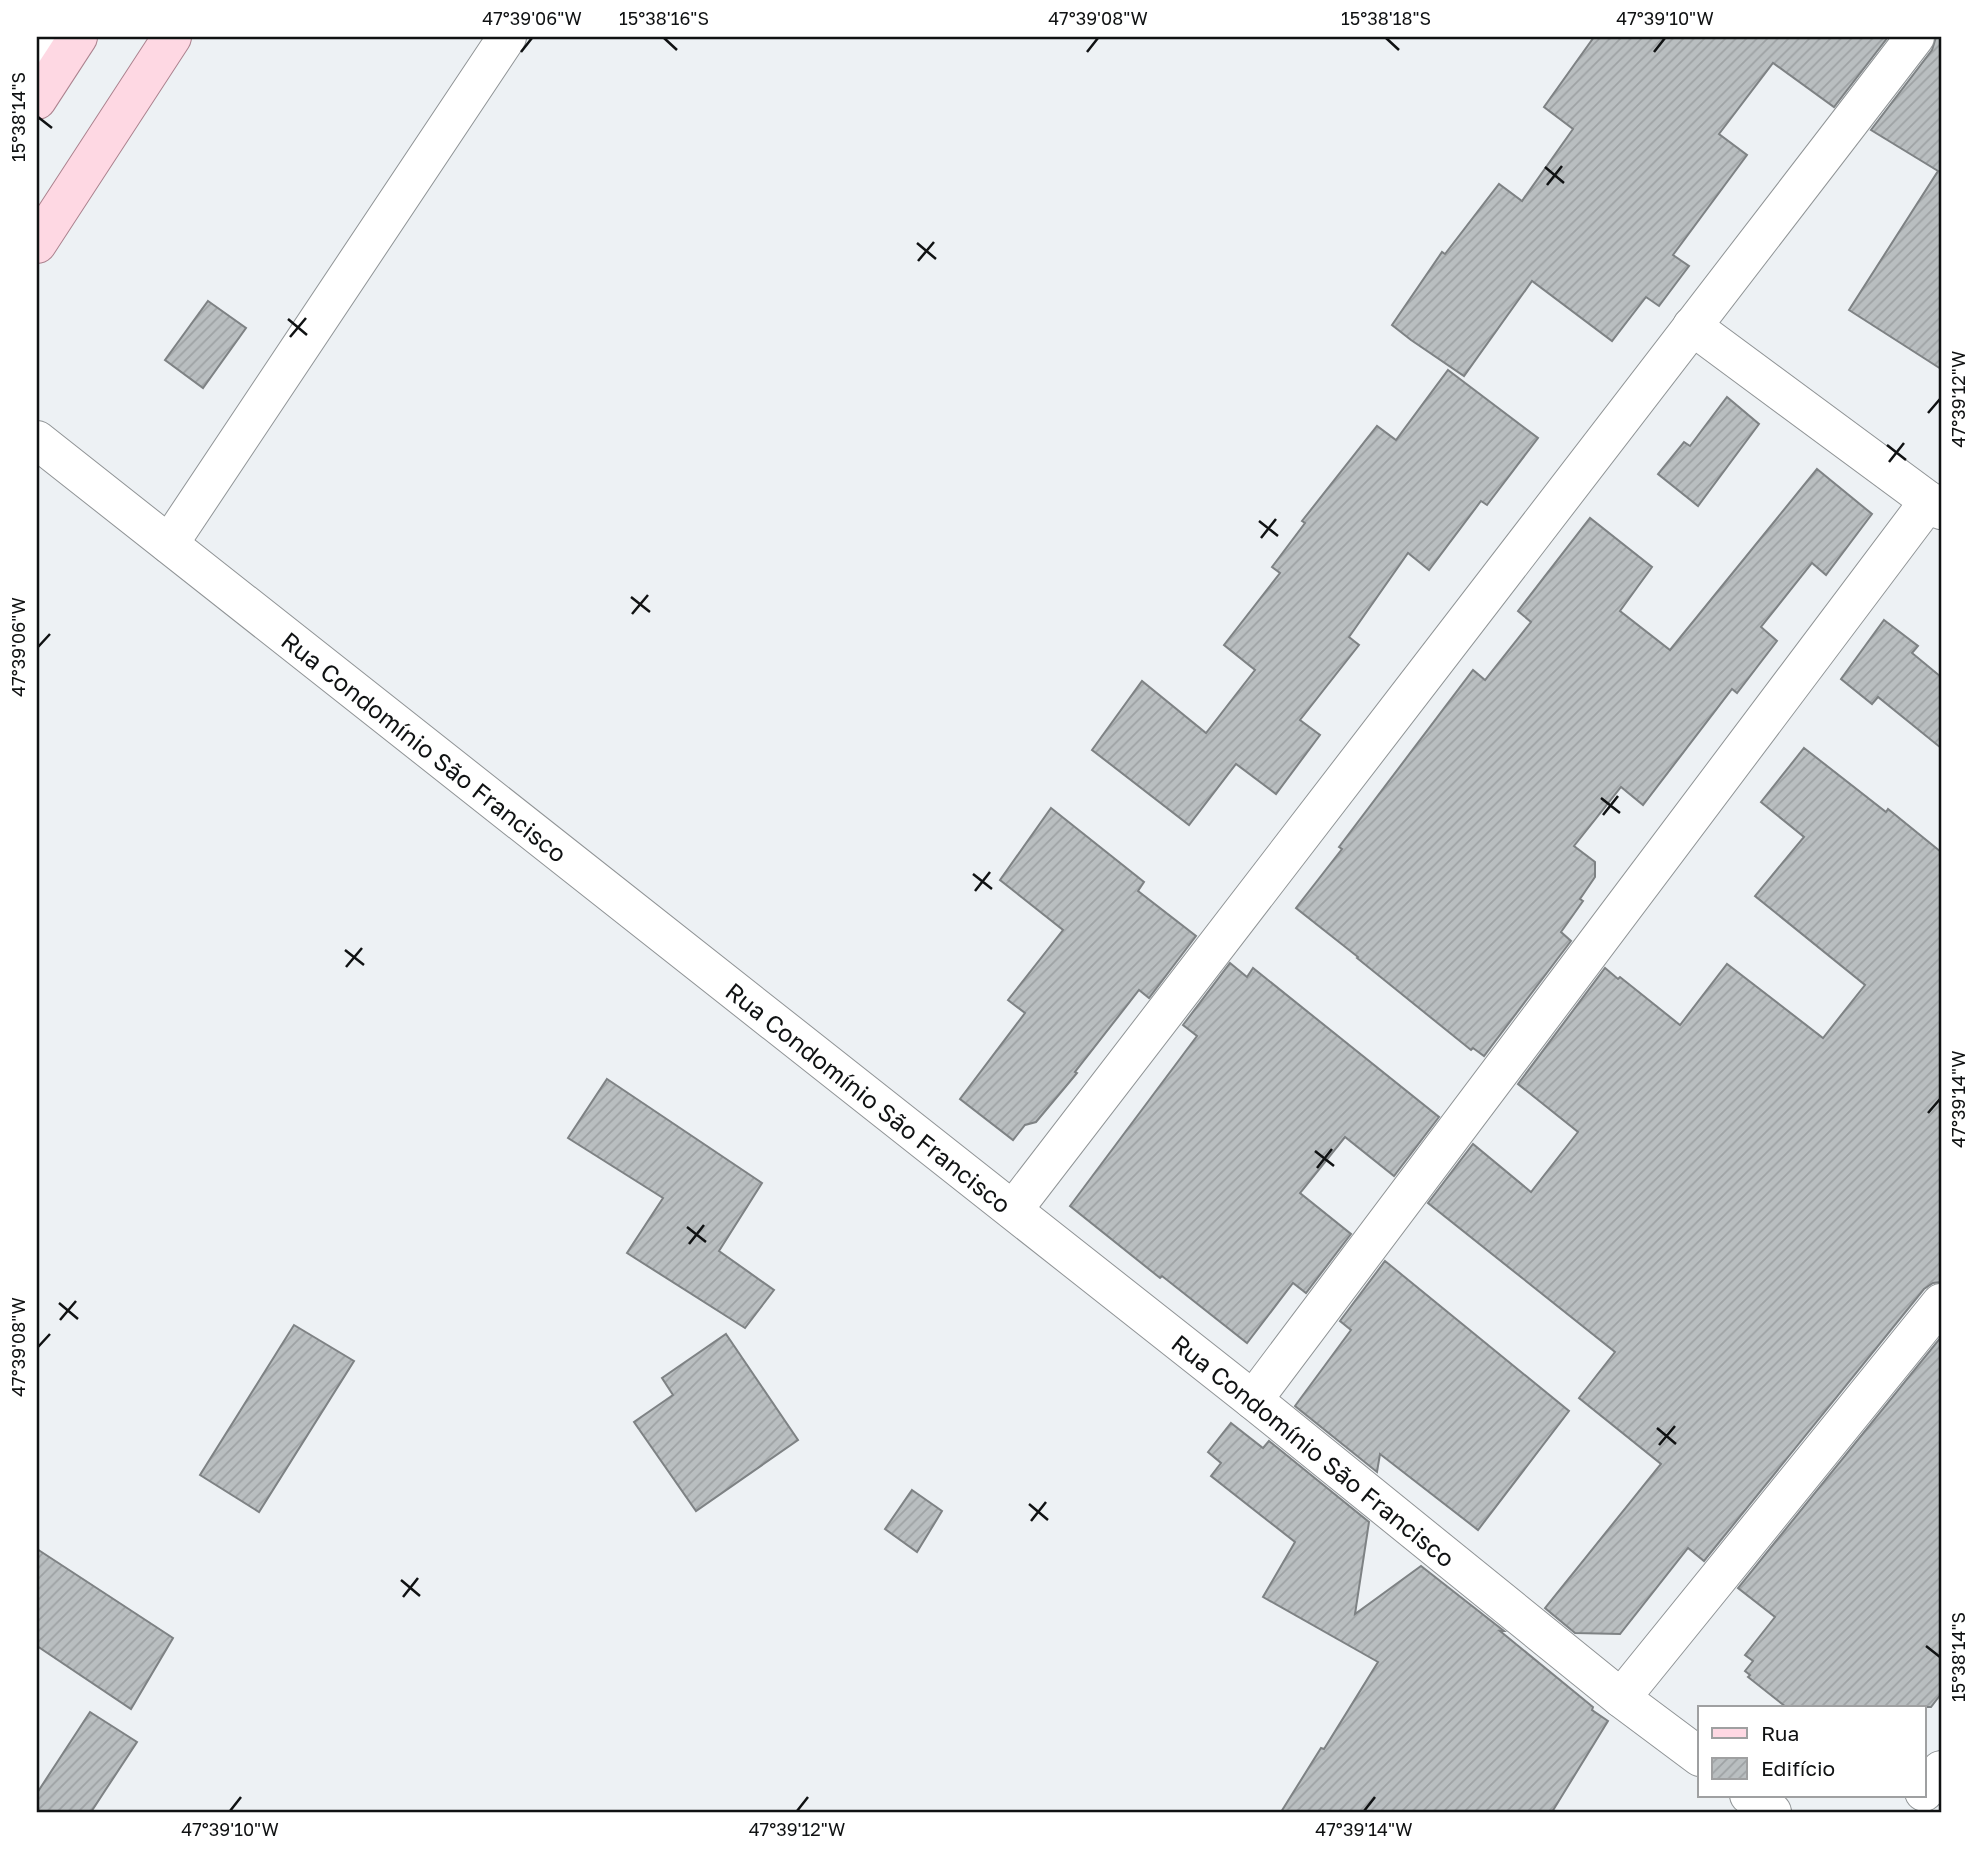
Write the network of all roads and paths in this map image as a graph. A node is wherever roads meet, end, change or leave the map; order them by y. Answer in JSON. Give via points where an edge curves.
{"nodes":[{"id":1,"x":172,"y":37,"type":"edge"},
{"id":2,"x":507,"y":37,"type":"edge"},
{"id":3,"x":1915,"y":37,"type":"edge"},
{"id":4,"x":59,"y":49,"type":"edge"},
{"id":5,"x":37,"y":100,"type":"edge"},
{"id":6,"x":37,"y":244,"type":"edge"},
{"id":7,"x":1692,"y":326,"type":"junction"},
{"id":8,"x":37,"y":440,"type":"edge"},
{"id":9,"x":1935,"y":505,"type":"edge"},
{"id":10,"x":169,"y":544,"type":"junction"},
{"id":11,"x":1013,"y":1210,"type":"junction"},
{"id":12,"x":1941,"y":1303,"type":"edge"},
{"id":13,"x":1253,"y":1400,"type":"junction"},
{"id":14,"x":1621,"y":1698,"type":"junction"},
{"id":15,"x":1698,"y":1756,"type":"edge"},
{"id":16,"x":1941,"y":1770,"type":"edge"},
{"id":17,"x":1926,"y":1788,"type":"edge"},
{"id":18,"x":1752,"y":1797,"type":"edge"},
{"id":19,"x":1919,"y":1797,"type":"edge"},
{"id":20,"x":1772,"y":1812,"type":"edge"},
{"id":21,"x":1907,"y":1812,"type":"edge"}],
"edges":[{"from":1,"to":6,"type":"main road"},
{"from":2,"to":10,"type":"street"},
{"from":3,"to":7,"type":"street"},
{"from":4,"to":5,"type":"main road"},
{"from":7,"to":9,"type":"street"},
{"from":7,"to":11,"type":"street"},
{"from":8,"to":10,"type":"street","name":"Rua Condomínio São Francisco"},
{"from":9,"to":13,"type":"street"},
{"from":10,"to":11,"type":"street","name":"Rua Condomínio São Francisco"},
{"from":11,"to":13,"type":"street","name":"Rua Condomínio São Francisco"},
{"from":12,"to":14,"type":"street"},
{"from":13,"to":14,"type":"street","name":"Rua Condomínio São Francisco"},
{"from":14,"to":15,"type":"street","name":"Rua Condomínio São Francisco"},
{"from":16,"to":17,"type":"street"},
{"from":18,"to":20,"type":"street"},
{"from":19,"to":21,"type":"street"}]}
